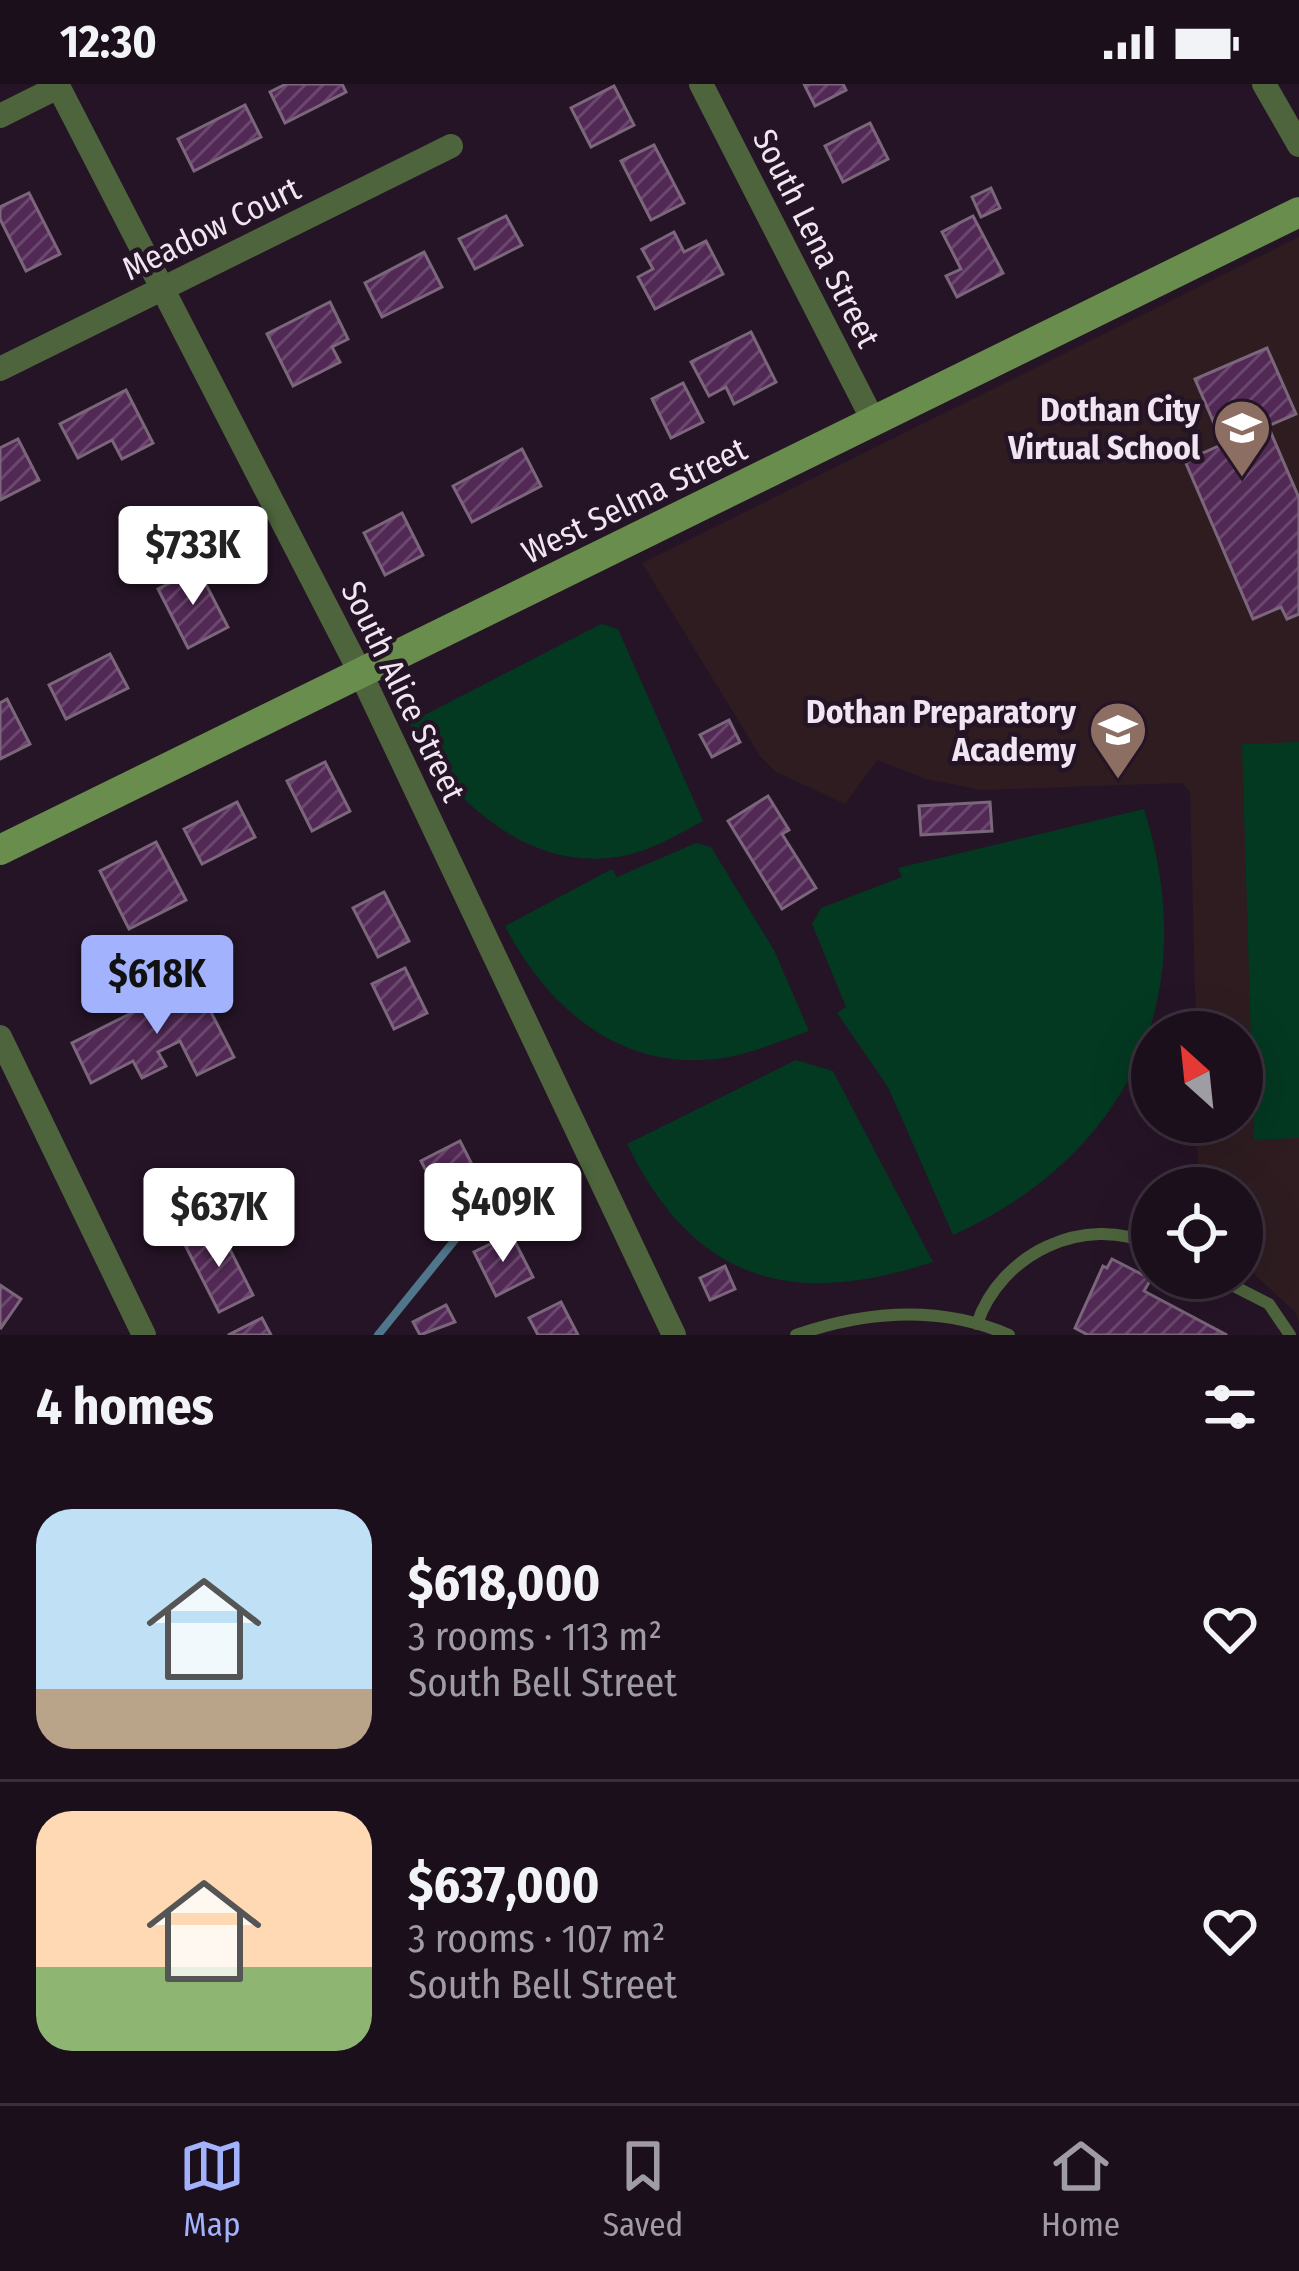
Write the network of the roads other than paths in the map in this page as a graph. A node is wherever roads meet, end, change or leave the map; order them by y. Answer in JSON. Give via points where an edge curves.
{"nodes":[{"id":1,"x":701,"y":84,"type":"edge"},
{"id":2,"x":1264,"y":84,"type":"edge"},
{"id":3,"x":58,"y":86,"type":"edge"},
{"id":4,"x":0,"y":116,"type":"edge"},
{"id":5,"x":1299,"y":145,"type":"edge"},
{"id":6,"x":452,"y":146,"type":"dead end"},
{"id":7,"x":1299,"y":212,"type":"edge"},
{"id":8,"x":165,"y":288,"type":"junction"},
{"id":9,"x":0,"y":368,"type":"edge"},
{"id":10,"x":874,"y":422,"type":"junction"},
{"id":11,"x":360,"y":672,"type":"junction"},
{"id":12,"x":0,"y":850,"type":"edge"},
{"id":13,"x":0,"y":1036,"type":"edge"},
{"id":14,"x":1131,"y":1237,"type":"edge"},
{"id":15,"x":1259,"y":1299,"type":"edge"},
{"id":16,"x":977,"y":1324,"type":"junction"},
{"id":17,"x":144,"y":1335,"type":"edge"},
{"id":18,"x":674,"y":1335,"type":"edge"},
{"id":19,"x":796,"y":1335,"type":"edge"},
{"id":20,"x":1009,"y":1335,"type":"edge"},
{"id":21,"x":1290,"y":1335,"type":"edge"}],
"edges":[{"from":1,"to":10,"type":"street","name":"South Lena Street"},
{"from":2,"to":5,"type":"street"},
{"from":3,"to":4,"type":"street"},
{"from":3,"to":8,"type":"street","name":"South Alice Street"},
{"from":6,"to":8,"type":"street","name":"Meadow Court"},
{"from":7,"to":10,"type":"street","name":"West Selma Street"},
{"from":8,"to":9,"type":"street","name":"Meadow Court"},
{"from":8,"to":11,"type":"street","name":"South Alice Street"},
{"from":10,"to":11,"type":"street","name":"West Selma Street"},
{"from":11,"to":12,"type":"street","name":"West Selma Street"},
{"from":11,"to":18,"type":"street","name":"South Alice Street"},
{"from":13,"to":17,"type":"street"},
{"from":14,"to":16,"type":"lane","via":[[1113,1231],[1054,1244],[996,1283]]},
{"from":15,"to":21,"type":"lane"},
{"from":16,"to":19,"type":"lane","via":[[899,1314]]},
{"from":16,"to":20,"type":"lane"}]}
